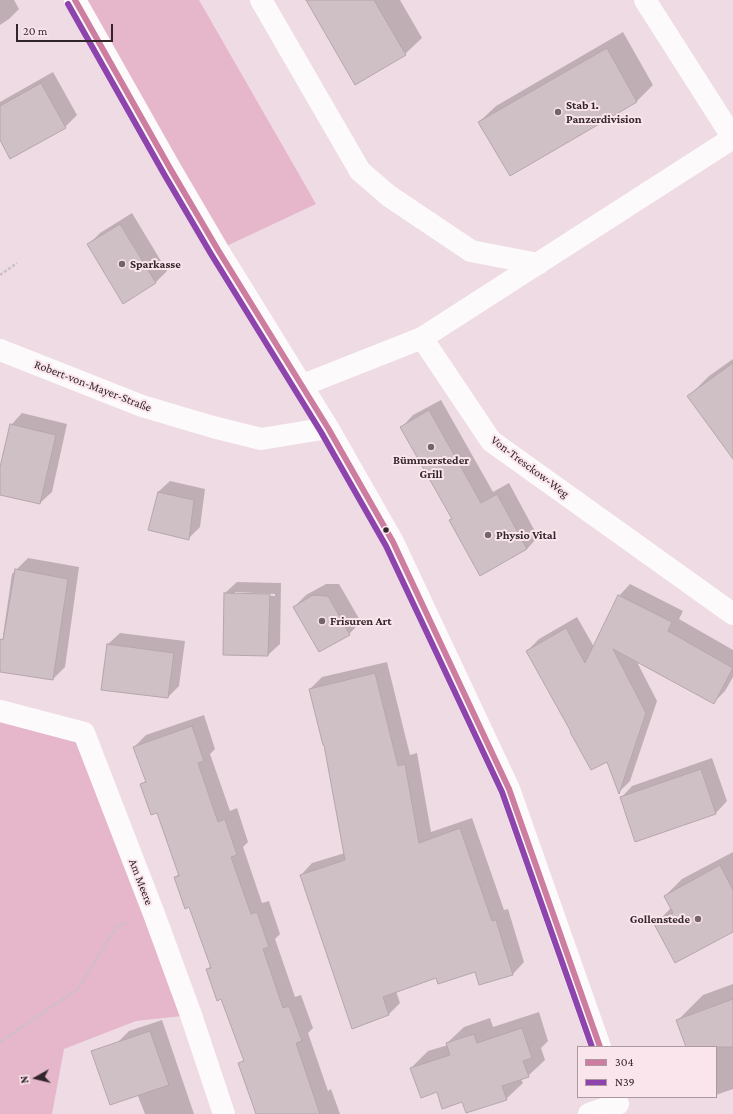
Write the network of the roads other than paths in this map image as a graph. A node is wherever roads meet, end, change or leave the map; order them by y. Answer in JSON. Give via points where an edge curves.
{"nodes":[{"id":1,"x":75,"y":0,"type":"edge"},
{"id":2,"x":261,"y":0,"type":"edge"},
{"id":3,"x":645,"y":0,"type":"edge"},
{"id":4,"x":538,"y":264,"type":"junction"},
{"id":5,"x":422,"y":338,"type":"junction"},
{"id":6,"x":0,"y":350,"type":"edge"},
{"id":7,"x":302,"y":386,"type":"junction"},
{"id":8,"x":328,"y":428,"type":"junction"},
{"id":9,"x":733,"y":614,"type":"edge"},
{"id":10,"x":0,"y":711,"type":"edge"},
{"id":11,"x":600,"y":1046,"type":"edge"},
{"id":12,"x":619,"y":1105,"type":"edge"},
{"id":13,"x":224,"y":1114,"type":"edge"},
{"id":14,"x":589,"y":1114,"type":"edge"}],
"edges":[{"from":1,"to":7,"type":"street","via":[[207,230]]},
{"from":2,"to":4,"type":"street","via":[[360,171],[389,196],[471,251]]},
{"from":3,"to":4,"type":"street","via":[[733,138]]},
{"from":4,"to":5,"type":"street"},
{"from":5,"to":7,"type":"street"},
{"from":5,"to":9,"type":"street","name":"Von-Tresckow-Weg","via":[[492,441]]},
{"from":6,"to":8,"type":"street","name":"Robert-von-Mayer-Straße","via":[[142,406],[261,439]]},
{"from":7,"to":8,"type":"street"},
{"from":8,"to":11,"type":"street","via":[[393,542],[510,789]]},
{"from":10,"to":13,"type":"street","name":"Am Meere","via":[[84,732],[154,914]]},
{"from":12,"to":14,"type":"street"}]}
